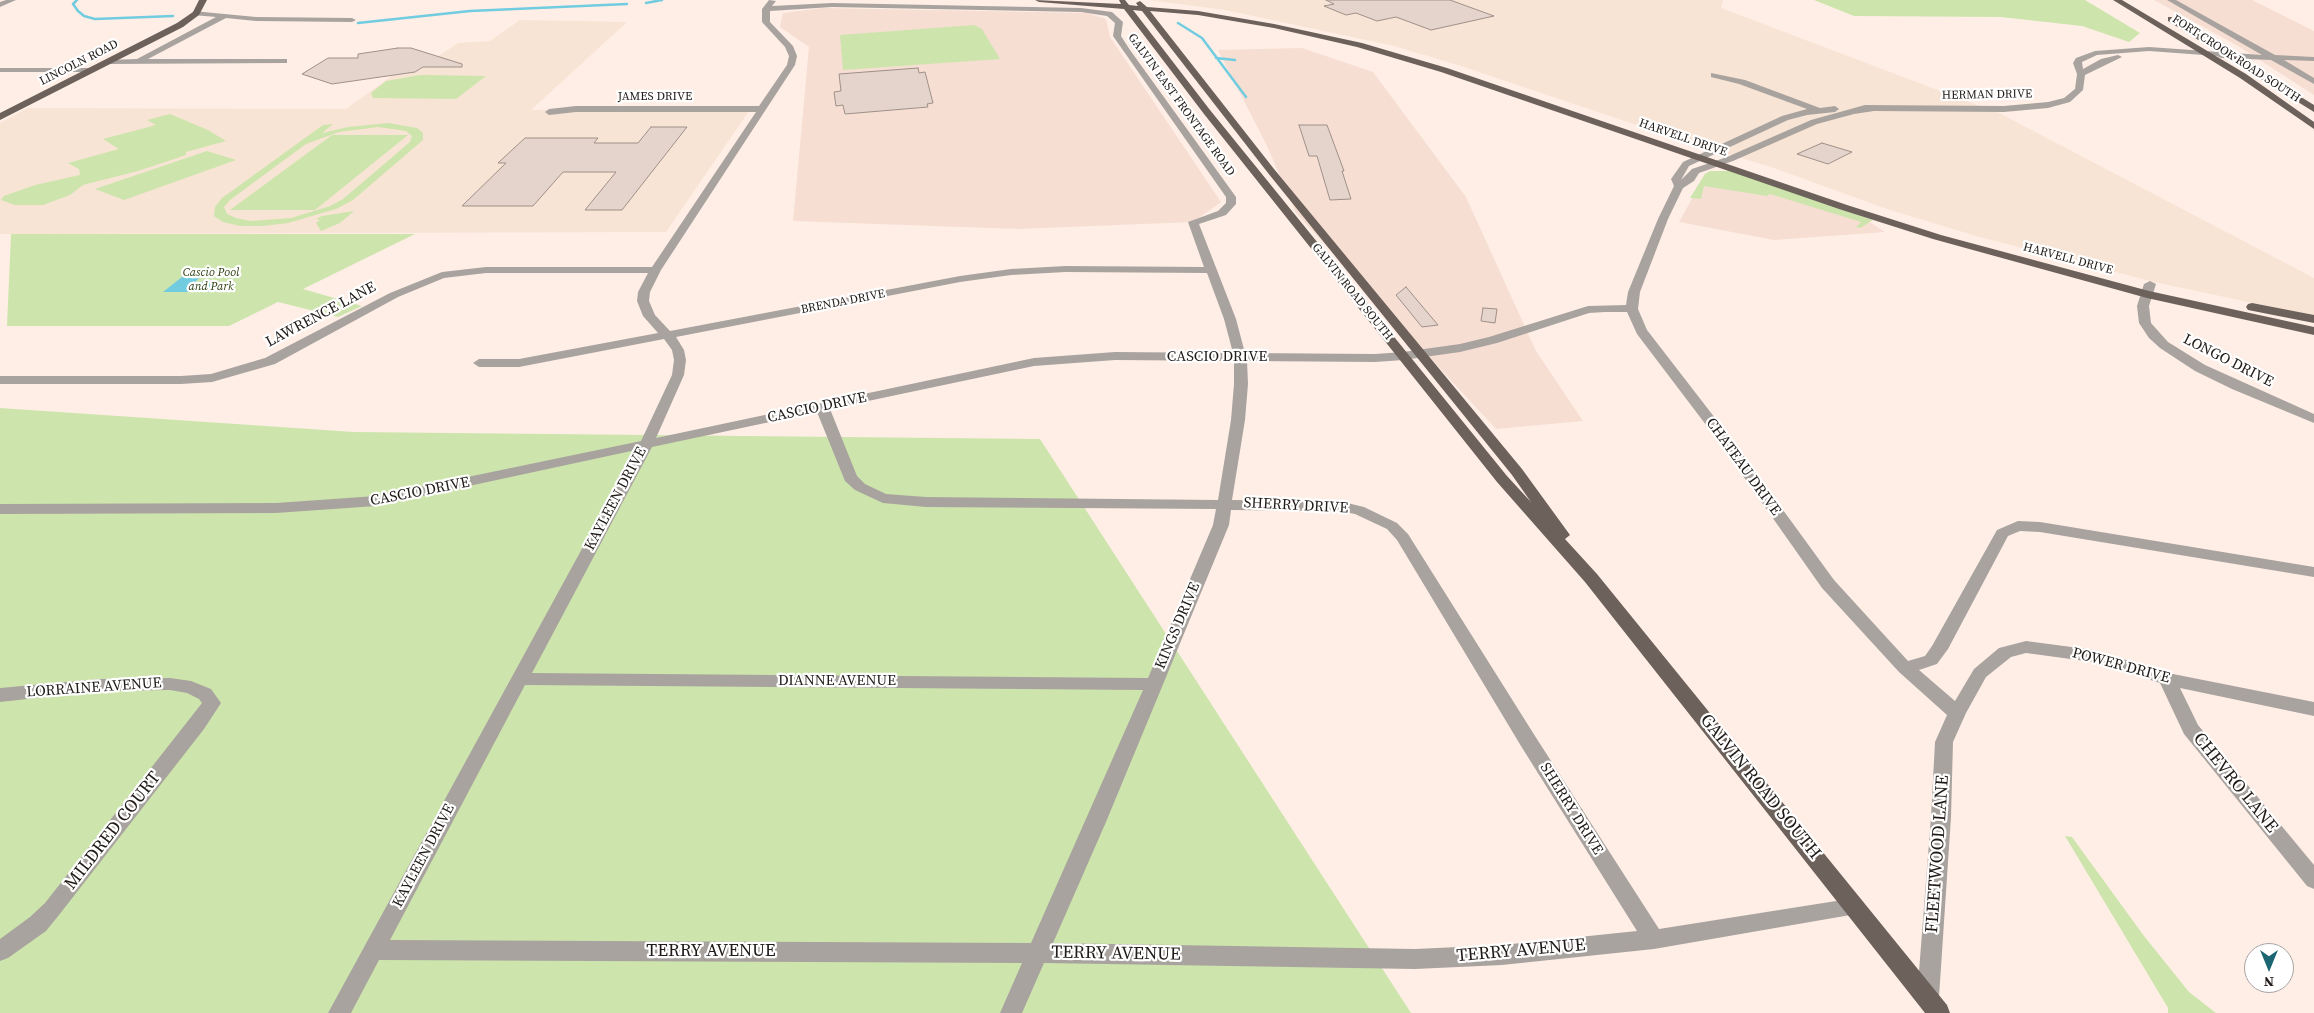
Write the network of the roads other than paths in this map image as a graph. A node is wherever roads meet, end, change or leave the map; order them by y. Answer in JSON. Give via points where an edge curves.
{"nodes":[{"id":1,"x":12,"y":0,"type":"edge"},
{"id":2,"x":773,"y":0,"type":"edge"},
{"id":3,"x":1021,"y":0,"type":"edge"},
{"id":4,"x":1039,"y":0,"type":"edge"},
{"id":5,"x":1111,"y":0,"type":"edge"},
{"id":6,"x":2116,"y":0,"type":"edge"},
{"id":7,"x":2170,"y":0,"type":"edge"},
{"id":8,"x":204,"y":1,"type":"edge"},
{"id":9,"x":192,"y":2,"type":"dead end"},
{"id":10,"x":1123,"y":2,"type":"edge"},
{"id":11,"x":1141,"y":3,"type":"edge"},
{"id":12,"x":0,"y":5,"type":"edge"},
{"id":13,"x":1016,"y":8,"type":"junction"},
{"id":14,"x":766,"y":9,"type":"junction"},
{"id":15,"x":196,"y":13,"type":"junction"},
{"id":16,"x":1198,"y":14,"type":"junction"},
{"id":17,"x":226,"y":15,"type":"junction"},
{"id":18,"x":2164,"y":16,"type":"dead end"},
{"id":19,"x":352,"y":20,"type":"dead end"},
{"id":20,"x":1156,"y":24,"type":"junction"},
{"id":21,"x":169,"y":30,"type":"junction"},
{"id":22,"x":2209,"y":54,"type":"junction"},
{"id":23,"x":2231,"y":55,"type":"junction"},
{"id":24,"x":2274,"y":57,"type":"junction"},
{"id":25,"x":2314,"y":59,"type":"edge"},
{"id":26,"x":284,"y":61,"type":"dead end"},
{"id":27,"x":108,"y":62,"type":"junction"},
{"id":28,"x":138,"y":62,"type":"junction"},
{"id":29,"x":0,"y":70,"type":"edge"},
{"id":30,"x":92,"y":70,"type":"junction"},
{"id":31,"x":2081,"y":74,"type":"junction"},
{"id":32,"x":1714,"y":75,"type":"dead end"},
{"id":33,"x":2314,"y":81,"type":"edge"},
{"id":34,"x":1875,"y":108,"type":"junction"},
{"id":35,"x":761,"y":109,"type":"junction"},
{"id":36,"x":2314,"y":109,"type":"edge"},
{"id":37,"x":1818,"y":110,"type":"junction"},
{"id":38,"x":549,"y":112,"type":"dead end"},
{"id":39,"x":3,"y":115,"type":"edge"},
{"id":40,"x":2314,"y":126,"type":"edge"},
{"id":41,"x":1710,"y":152,"type":"junction"},
{"id":42,"x":1699,"y":158,"type":"junction"},
{"id":43,"x":1730,"y":159,"type":"junction"},
{"id":44,"x":1717,"y":164,"type":"junction"},
{"id":45,"x":1679,"y":186,"type":"junction"},
{"id":46,"x":1193,"y":222,"type":"joint"},
{"id":47,"x":655,"y":270,"type":"junction"},
{"id":48,"x":1210,"y":270,"type":"junction"},
{"id":49,"x":2148,"y":289,"type":"junction"},
{"id":50,"x":1632,"y":309,"type":"junction"},
{"id":51,"x":2314,"y":319,"type":"edge"},
{"id":52,"x":2314,"y":331,"type":"edge"},
{"id":53,"x":667,"y":335,"type":"junction"},
{"id":54,"x":1421,"y":354,"type":"junction"},
{"id":55,"x":1403,"y":356,"type":"junction"},
{"id":56,"x":1240,"y":357,"type":"junction"},
{"id":57,"x":479,"y":363,"type":"dead end"},
{"id":58,"x":0,"y":380,"type":"edge"},
{"id":59,"x":822,"y":407,"type":"junction"},
{"id":60,"x":2314,"y":419,"type":"edge"},
{"id":61,"x":646,"y":445,"type":"junction"},
{"id":62,"x":1225,"y":503,"type":"junction"},
{"id":63,"x":0,"y":509,"type":"edge"},
{"id":64,"x":2314,"y":572,"type":"edge"},
{"id":65,"x":1591,"y":578,"type":"junction"},
{"id":66,"x":1905,"y":668,"type":"junction"},
{"id":67,"x":520,"y":679,"type":"junction"},
{"id":68,"x":2167,"y":679,"type":"junction"},
{"id":69,"x":1154,"y":684,"type":"junction"},
{"id":70,"x":0,"y":695,"type":"edge"},
{"id":71,"x":212,"y":703,"type":"joint"},
{"id":72,"x":2314,"y":709,"type":"edge"},
{"id":73,"x":1957,"y":713,"type":"junction"},
{"id":74,"x":2314,"y":880,"type":"edge"},
{"id":75,"x":1855,"y":906,"type":"junction"},
{"id":76,"x":1654,"y":939,"type":"junction"},
{"id":77,"x":2,"y":950,"type":"edge"},
{"id":78,"x":373,"y":950,"type":"junction"},
{"id":79,"x":1038,"y":953,"type":"junction"},
{"id":80,"x":1937,"y":1008,"type":"edge"},
{"id":81,"x":340,"y":1013,"type":"edge"},
{"id":82,"x":1011,"y":1013,"type":"edge"}],
"edges":[{"from":1,"to":12,"type":"street"},
{"from":2,"to":14,"type":"street"},
{"from":3,"to":13,"type":"street"},
{"from":4,"to":10,"type":"main road","name":"HARVELL DRIVE"},
{"from":5,"to":10,"type":"main road","name":"HARVELL DRIVE"},
{"from":6,"to":22,"type":"main road","name":"FORT CROOK ROAD SOUTH"},
{"from":7,"to":24,"type":"street"},
{"from":8,"to":15,"type":"main road","name":"LINCOLN ROAD"},
{"from":9,"to":21,"type":"main road","name":"LINCOLN ROAD"},
{"from":10,"to":11,"type":"main road","name":"HARVELL DRIVE"},
{"from":10,"to":55,"type":"main road","name":"GALVIN ROAD SOUTH"},
{"from":11,"to":16,"type":"main road","name":"HARVELL DRIVE"},
{"from":11,"to":20,"type":"main road","name":"GALVIN ROAD SOUTH"},
{"from":11,"to":41,"type":"main road","name":"HARVELL DRIVE","via":[[1235,14],[1381,44]]},
{"from":13,"to":14,"type":"street","via":[[832,5]]},
{"from":13,"to":46,"type":"street","name":"GALVIN EAST FRONTAGE ROAD","via":[[1098,11],[1116,19],[1120,26],[1117,36],[1231,197],[1231,204],[1222,213]]},
{"from":14,"to":35,"type":"street","name":"KAYLEEN DRIVE","via":[[766,22],[786,42],[793,56],[788,70]]},
{"from":15,"to":17,"type":"street"},
{"from":15,"to":21,"type":"main road","name":"LINCOLN ROAD"},
{"from":16,"to":20,"type":"main road","via":[[1165,14],[1158,17]]},
{"from":16,"to":42,"type":"main road","name":"HARVELL DRIVE","via":[[1316,35],[1408,58]]},
{"from":17,"to":19,"type":"street"},
{"from":17,"to":28,"type":"street"},
{"from":18,"to":23,"type":"main road","name":"FORT CROOK ROAD SOUTH"},
{"from":20,"to":54,"type":"main road","name":"GALVIN ROAD SOUTH"},
{"from":21,"to":27,"type":"main road","name":"LINCOLN ROAD"},
{"from":22,"to":23,"type":"street","name":"HERMAN DRIVE"},
{"from":22,"to":31,"type":"street","name":"HERMAN DRIVE","via":[[2123,55]]},
{"from":22,"to":31,"type":"street","name":"HERMAN DRIVE","via":[[2149,49],[2106,51],[2079,60]]},
{"from":22,"to":40,"type":"main road","name":"FORT CROOK ROAD SOUTH"},
{"from":23,"to":24,"type":"street","name":"HERMAN DRIVE"},
{"from":23,"to":36,"type":"main road","name":"FORT CROOK ROAD SOUTH"},
{"from":24,"to":25,"type":"street","name":"HERMAN DRIVE"},
{"from":24,"to":33,"type":"street"},
{"from":26,"to":28,"type":"street"},
{"from":27,"to":28,"type":"street"},
{"from":27,"to":30,"type":"main road","name":"LINCOLN ROAD"},
{"from":29,"to":30,"type":"street"},
{"from":30,"to":39,"type":"main road","name":"LINCOLN ROAD"},
{"from":31,"to":34,"type":"street","name":"HERMAN DRIVE","via":[[2080,86],[2074,95],[2048,105],[2004,109]]},
{"from":32,"to":37,"type":"street"},
{"from":34,"to":37,"type":"street","name":"HERMAN DRIVE"},
{"from":34,"to":43,"type":"street","name":"HERMAN DRIVE","via":[[1814,122]]},
{"from":35,"to":38,"type":"street","name":"JAMES DRIVE","via":[[576,109]]},
{"from":35,"to":47,"type":"street","name":"KAYLEEN DRIVE"},
{"from":37,"to":41,"type":"street","name":"HERMAN DRIVE","via":[[1785,118]]},
{"from":41,"to":42,"type":"street","name":"HERMAN DRIVE"},
{"from":41,"to":43,"type":"main road","name":"HARVELL DRIVE"},
{"from":42,"to":44,"type":"main road","name":"HARVELL DRIVE"},
{"from":42,"to":45,"type":"street","via":[[1686,164],[1678,174]]},
{"from":43,"to":44,"type":"street","name":"HERMAN DRIVE"},
{"from":43,"to":49,"type":"main road","name":"HARVELL DRIVE","via":[[1938,228]]},
{"from":44,"to":45,"type":"street","via":[[1695,171]]},
{"from":44,"to":49,"type":"main road","name":"HARVELL DRIVE","via":[[1937,237]]},
{"from":45,"to":50,"type":"street","via":[[1656,234],[1634,292]]},
{"from":46,"to":48,"type":"street","name":"KINGS DRIVE"},
{"from":47,"to":53,"type":"street","name":"KAYLEEN DRIVE","via":[[643,301],[648,316]]},
{"from":47,"to":58,"type":"street","name":"LAWRENCE LANE","via":[[486,270],[442,275],[394,295],[270,361],[212,378]]},
{"from":48,"to":53,"type":"street","name":"BRENDA DRIVE","via":[[1012,272]]},
{"from":48,"to":56,"type":"street","name":"KINGS DRIVE","via":[[1230,318]]},
{"from":49,"to":51,"type":"main road","name":"HARVELL DRIVE"},
{"from":49,"to":52,"type":"main road","name":"HARVELL DRIVE"},
{"from":49,"to":60,"type":"street","name":"LONGO DRIVE","via":[[2143,306],[2145,323],[2164,345],[2236,386]]},
{"from":50,"to":54,"type":"street","name":"CASCIO DRIVE","via":[[1588,310],[1493,340]]},
{"from":50,"to":66,"type":"street","name":"CHATEAU DRIVE","via":[[1641,331],[1727,443],[1828,584]]},
{"from":53,"to":57,"type":"street","name":"BRENDA DRIVE","via":[[520,363]]},
{"from":53,"to":61,"type":"street","name":"KAYLEEN DRIVE","via":[[678,350],[680,366]]},
{"from":54,"to":55,"type":"street","name":"CASCIO DRIVE"},
{"from":54,"to":65,"type":"main road","name":"GALVIN ROAD SOUTH","via":[[1518,472]]},
{"from":55,"to":56,"type":"street","name":"CASCIO DRIVE"},
{"from":55,"to":65,"type":"main road","name":"GALVIN ROAD SOUTH","via":[[1502,480]]},
{"from":56,"to":59,"type":"street","name":"CASCIO DRIVE","via":[[1058,359],[1006,367]]},
{"from":56,"to":62,"type":"street","name":"KINGS DRIVE","via":[[1241,384]]},
{"from":59,"to":61,"type":"street","name":"CASCIO DRIVE"},
{"from":59,"to":62,"type":"street","name":"SHERRY DRIVE","via":[[850,478],[860,487],[883,498],[926,502]]},
{"from":61,"to":63,"type":"street","name":"CASCIO DRIVE","via":[[414,495],[343,505]]},
{"from":61,"to":67,"type":"street","name":"KAYLEEN DRIVE"},
{"from":62,"to":69,"type":"street","name":"KINGS DRIVE","via":[[1221,525]]},
{"from":62,"to":76,"type":"street","name":"SHERRY DRIVE","via":[[1339,506],[1359,510],[1392,526],[1403,537]]},
{"from":64,"to":66,"type":"street","via":[[2018,526],[2002,532],[1940,649],[1930,660]]},
{"from":65,"to":75,"type":"main road","name":"GALVIN ROAD SOUTH"},
{"from":66,"to":73,"type":"street","name":"CHATEAU DRIVE"},
{"from":67,"to":69,"type":"street","name":"DIANNE AVENUE"},
{"from":67,"to":78,"type":"street","name":"KAYLEEN DRIVE"},
{"from":68,"to":72,"type":"street","name":"POWER DRIVE"},
{"from":68,"to":73,"type":"street","name":"POWER DRIVE","via":[[2094,656],[2026,647],[2005,652],[1980,673]]},
{"from":68,"to":74,"type":"street","name":"CHEVRO LANE","via":[[2191,729]]},
{"from":69,"to":79,"type":"street","name":"KINGS DRIVE"},
{"from":70,"to":71,"type":"street","name":"LORRAINE AVENUE","via":[[100,686],[170,684],[191,687],[205,694]]},
{"from":71,"to":77,"type":"street","name":"MILDRED COURT","via":[[52,909],[38,924]]},
{"from":73,"to":80,"type":"street","name":"FLEETWOOD LANE","via":[[1944,742]]},
{"from":75,"to":76,"type":"street","name":"TERRY AVENUE"},
{"from":75,"to":80,"type":"main road","name":"GALVIN ROAD SOUTH"},
{"from":76,"to":79,"type":"street","name":"TERRY AVENUE","via":[[1502,956],[1415,959]]},
{"from":78,"to":79,"type":"street","name":"TERRY AVENUE"},
{"from":78,"to":81,"type":"street","name":"KAYLEEN DRIVE"},
{"from":79,"to":82,"type":"street","name":"KINGS DRIVE"}]}
